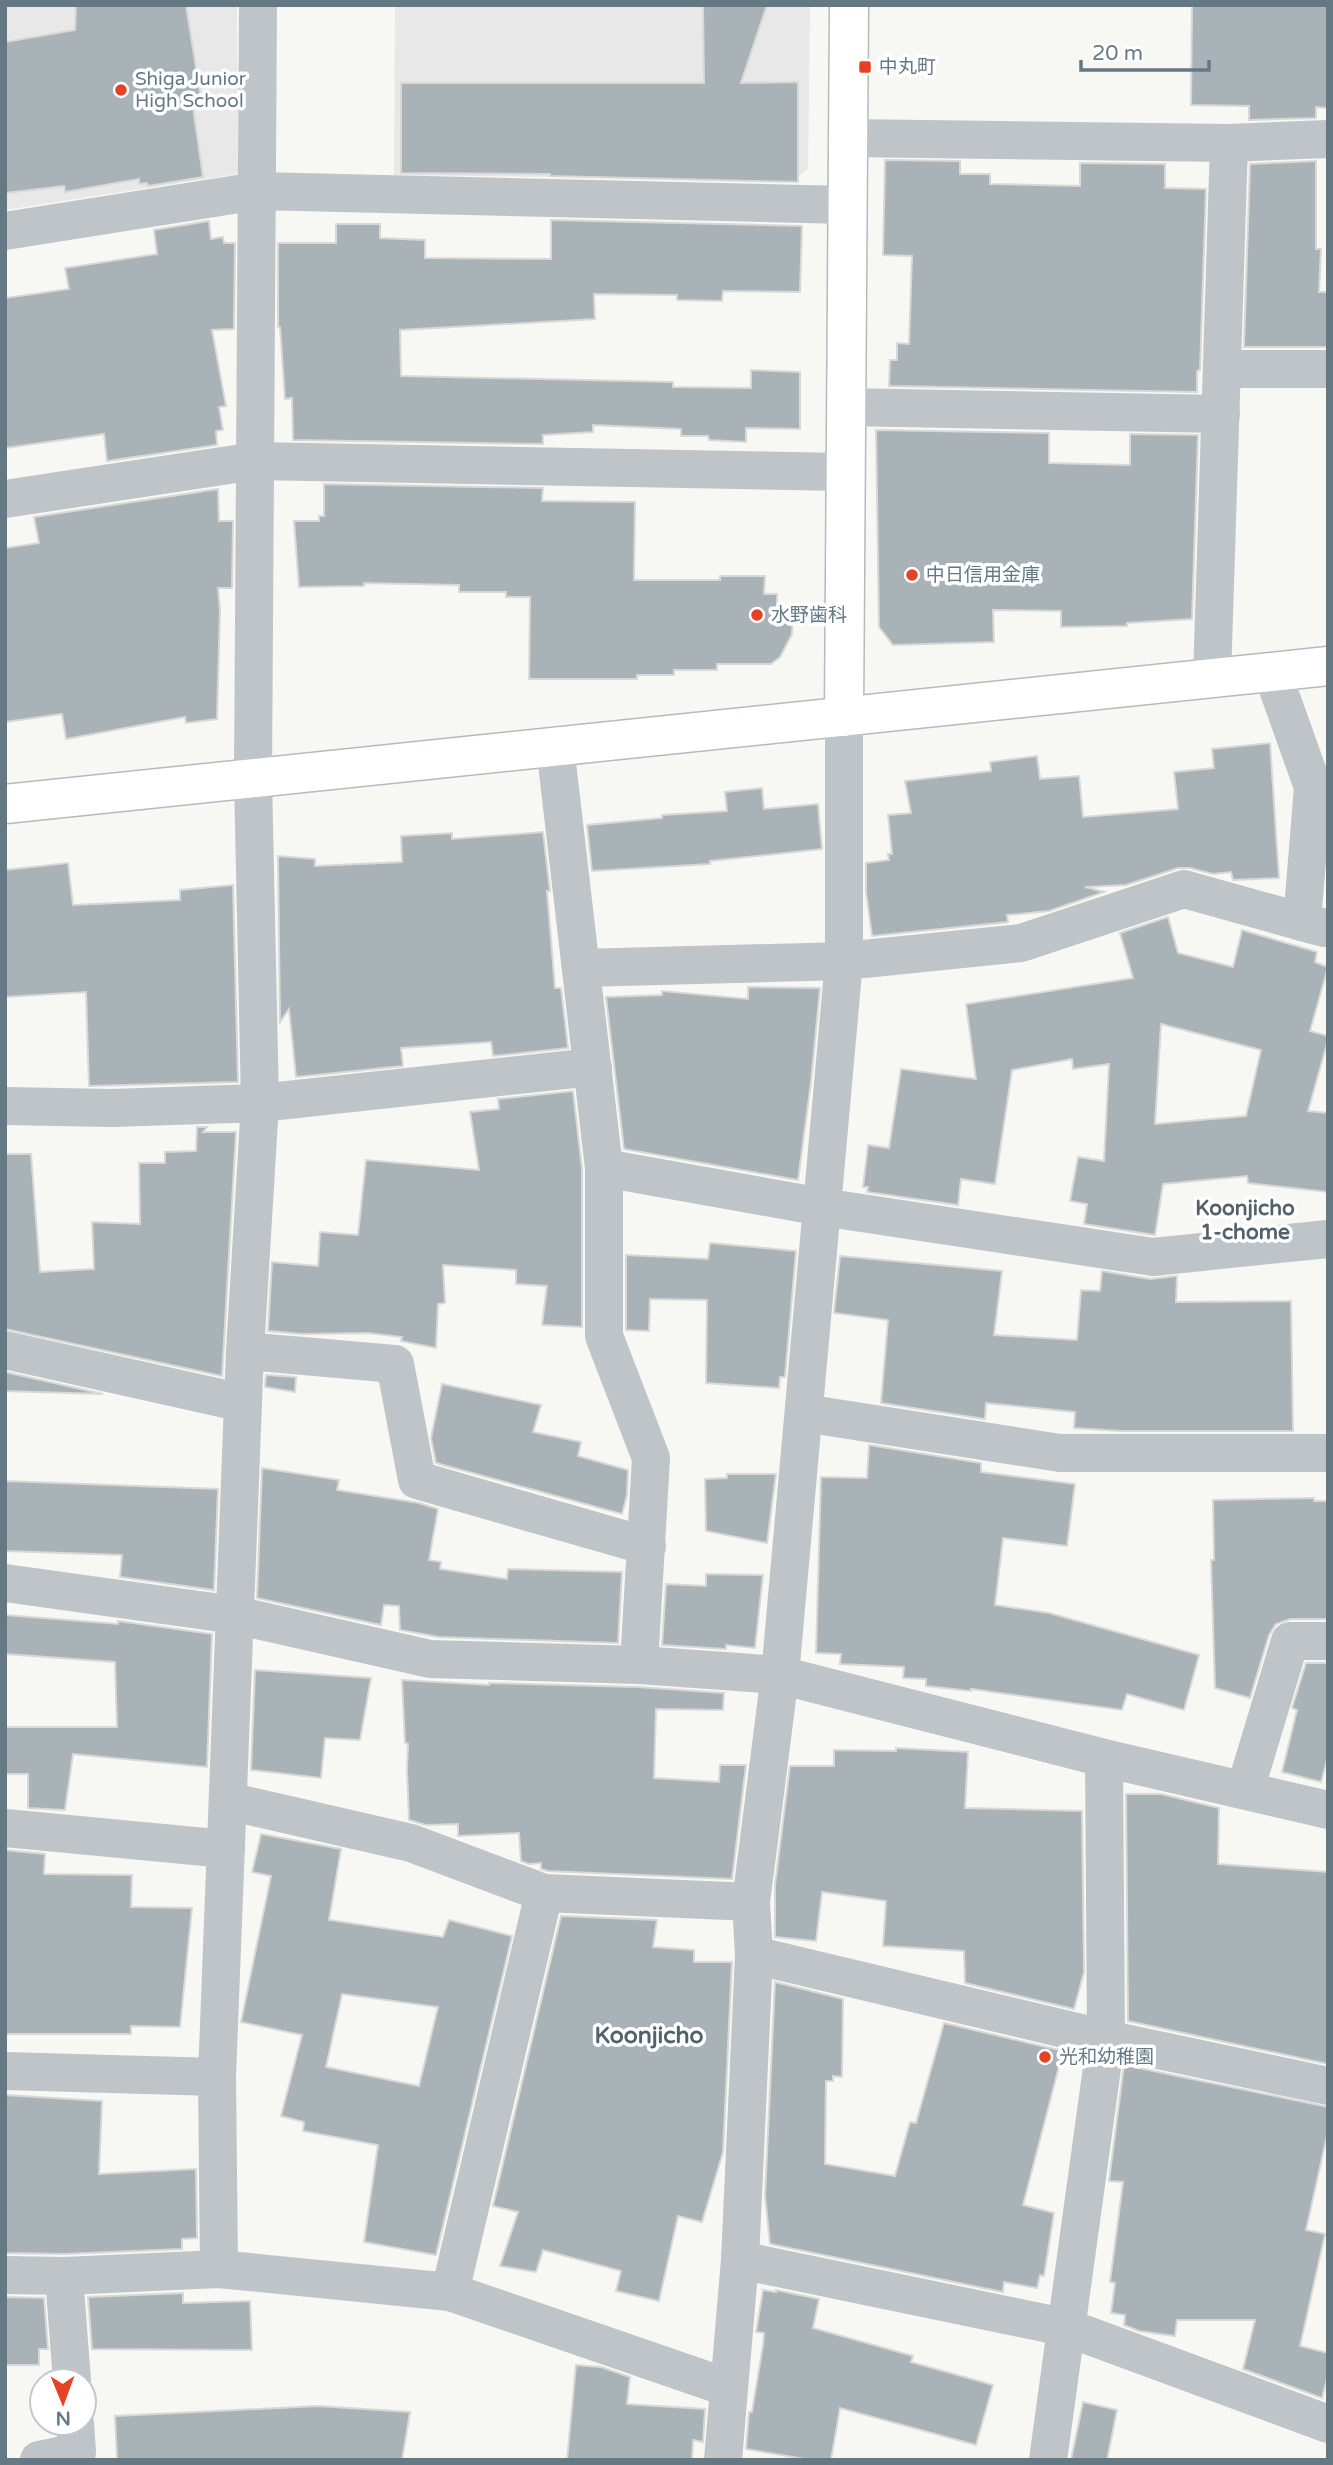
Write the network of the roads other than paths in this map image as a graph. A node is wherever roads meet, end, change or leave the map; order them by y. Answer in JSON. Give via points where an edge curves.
{"nodes":[{"id":1,"x":258,"y":5,"type":"edge"},
{"id":2,"x":849,"y":5,"type":"edge"},
{"id":3,"x":847,"y":138,"type":"junction"},
{"id":4,"x":1328,"y":139,"type":"edge"},
{"id":5,"x":1229,"y":143,"type":"junction"},
{"id":6,"x":257,"y":191,"type":"junction"},
{"id":7,"x":847,"y":205,"type":"junction"},
{"id":8,"x":5,"y":230,"type":"edge"},
{"id":9,"x":1222,"y":369,"type":"junction"},
{"id":10,"x":1328,"y":369,"type":"edge"},
{"id":11,"x":846,"y":407,"type":"junction"},
{"id":12,"x":1221,"y":414,"type":"junction"},
{"id":13,"x":256,"y":461,"type":"junction"},
{"id":14,"x":846,"y":472,"type":"junction"},
{"id":15,"x":5,"y":499,"type":"edge"},
{"id":16,"x":1328,"y":666,"type":"edge"},
{"id":17,"x":1272,"y":672,"type":"junction"},
{"id":18,"x":1212,"y":678,"type":"junction"},
{"id":19,"x":844,"y":716,"type":"junction"},
{"id":20,"x":555,"y":746,"type":"junction"},
{"id":21,"x":253,"y":778,"type":"junction"},
{"id":22,"x":5,"y":804,"type":"edge"},
{"id":23,"x":1315,"y":926,"type":"edge"},
{"id":24,"x":844,"y":961,"type":"junction"},
{"id":25,"x":581,"y":968,"type":"junction"},
{"id":26,"x":593,"y":1067,"type":"junction"},
{"id":27,"x":260,"y":1103,"type":"junction"},
{"id":28,"x":5,"y":1106,"type":"edge"},
{"id":29,"x":604,"y":1168,"type":"junction"},
{"id":30,"x":822,"y":1207,"type":"junction"},
{"id":31,"x":1328,"y":1238,"type":"edge"},
{"id":32,"x":5,"y":1350,"type":"edge"},
{"id":33,"x":245,"y":1351,"type":"junction"},
{"id":34,"x":243,"y":1403,"type":"junction"},
{"id":35,"x":804,"y":1413,"type":"junction"},
{"id":36,"x":1328,"y":1453,"type":"edge"},
{"id":37,"x":646,"y":1546,"type":"junction"},
{"id":38,"x":5,"y":1583,"type":"edge"},
{"id":39,"x":235,"y":1615,"type":"junction"},
{"id":40,"x":1328,"y":1641,"type":"edge"},
{"id":41,"x":639,"y":1665,"type":"junction"},
{"id":42,"x":780,"y":1675,"type":"junction"},
{"id":43,"x":1104,"y":1758,"type":"junction"},
{"id":44,"x":1245,"y":1790,"type":"junction"},
{"id":45,"x":228,"y":1801,"type":"junction"},
{"id":46,"x":1328,"y":1810,"type":"edge"},
{"id":47,"x":5,"y":1828,"type":"edge"},
{"id":48,"x":226,"y":1849,"type":"junction"},
{"id":49,"x":544,"y":1893,"type":"junction"},
{"id":50,"x":751,"y":1902,"type":"junction"},
{"id":51,"x":754,"y":1955,"type":"junction"},
{"id":52,"x":1106,"y":2039,"type":"junction"},
{"id":53,"x":5,"y":2071,"type":"edge"},
{"id":54,"x":217,"y":2077,"type":"junction"},
{"id":55,"x":1328,"y":2086,"type":"edge"},
{"id":56,"x":740,"y":2260,"type":"junction"},
{"id":57,"x":219,"y":2269,"type":"junction"},
{"id":58,"x":5,"y":2275,"type":"edge"},
{"id":59,"x":64,"y":2276,"type":"junction"},
{"id":60,"x":450,"y":2292,"type":"junction"},
{"id":61,"x":1068,"y":2328,"type":"junction"},
{"id":62,"x":71,"y":2367,"type":"edge"},
{"id":63,"x":729,"y":2388,"type":"junction"},
{"id":64,"x":1328,"y":2424,"type":"edge"},
{"id":65,"x":76,"y":2437,"type":"edge"},
{"id":66,"x":39,"y":2460,"type":"edge"},
{"id":67,"x":723,"y":2460,"type":"edge"},
{"id":68,"x":1048,"y":2460,"type":"edge"}],
"edges":[{"from":1,"to":6,"type":"street"},
{"from":2,"to":3,"type":"street"},
{"from":3,"to":5,"type":"street"},
{"from":3,"to":7,"type":"street"},
{"from":4,"to":5,"type":"street"},
{"from":5,"to":9,"type":"street"},
{"from":6,"to":7,"type":"street"},
{"from":6,"to":8,"type":"street"},
{"from":6,"to":13,"type":"street"},
{"from":7,"to":11,"type":"street"},
{"from":9,"to":10,"type":"street"},
{"from":9,"to":12,"type":"street"},
{"from":11,"to":12,"type":"street"},
{"from":11,"to":14,"type":"street"},
{"from":12,"to":18,"type":"street"},
{"from":13,"to":14,"type":"street"},
{"from":13,"to":15,"type":"street"},
{"from":13,"to":21,"type":"street"},
{"from":14,"to":19,"type":"street"},
{"from":16,"to":17,"type":"street"},
{"from":17,"to":18,"type":"street"},
{"from":17,"to":23,"type":"street","via":[[1313,787]]},
{"from":18,"to":19,"type":"street"},
{"from":19,"to":20,"type":"street"},
{"from":19,"to":24,"type":"street"},
{"from":20,"to":21,"type":"street"},
{"from":20,"to":25,"type":"street"},
{"from":21,"to":22,"type":"street"},
{"from":21,"to":27,"type":"street"},
{"from":23,"to":24,"type":"street","via":[[1184,889],[1021,943]]},
{"from":24,"to":25,"type":"street"},
{"from":24,"to":30,"type":"street"},
{"from":25,"to":26,"type":"street"},
{"from":26,"to":27,"type":"street"},
{"from":26,"to":29,"type":"street"},
{"from":27,"to":28,"type":"street"},
{"from":27,"to":33,"type":"street"},
{"from":29,"to":30,"type":"street"},
{"from":29,"to":37,"type":"street","via":[[604,1336],[651,1458]]},
{"from":30,"to":31,"type":"street","via":[[1153,1257]]},
{"from":30,"to":35,"type":"street"},
{"from":32,"to":34,"type":"street"},
{"from":33,"to":34,"type":"street"},
{"from":33,"to":37,"type":"street","via":[[395,1364],[416,1480]]},
{"from":34,"to":39,"type":"street"},
{"from":35,"to":36,"type":"street","via":[[1059,1453]]},
{"from":35,"to":42,"type":"street"},
{"from":37,"to":41,"type":"street"},
{"from":38,"to":39,"type":"street"},
{"from":39,"to":41,"type":"street","via":[[429,1659]]},
{"from":39,"to":45,"type":"street"},
{"from":40,"to":44,"type":"street","via":[[1290,1641]]},
{"from":41,"to":42,"type":"street"},
{"from":42,"to":43,"type":"street"},
{"from":42,"to":50,"type":"street"},
{"from":43,"to":44,"type":"street"},
{"from":43,"to":52,"type":"street"},
{"from":44,"to":46,"type":"street"},
{"from":45,"to":48,"type":"street"},
{"from":45,"to":49,"type":"street","via":[[411,1843]]},
{"from":47,"to":48,"type":"street"},
{"from":48,"to":54,"type":"street"},
{"from":49,"to":50,"type":"street"},
{"from":49,"to":60,"type":"street"},
{"from":50,"to":51,"type":"street"},
{"from":51,"to":52,"type":"street"},
{"from":51,"to":56,"type":"street"},
{"from":52,"to":55,"type":"street"},
{"from":52,"to":61,"type":"street"},
{"from":53,"to":54,"type":"street"},
{"from":54,"to":57,"type":"street"},
{"from":56,"to":61,"type":"street"},
{"from":56,"to":63,"type":"street"},
{"from":57,"to":59,"type":"street"},
{"from":57,"to":60,"type":"street"},
{"from":58,"to":59,"type":"street"},
{"from":59,"to":62,"type":"street"},
{"from":60,"to":63,"type":"street"},
{"from":61,"to":64,"type":"street"},
{"from":61,"to":68,"type":"street"},
{"from":63,"to":67,"type":"street"},
{"from":65,"to":66,"type":"street","via":[[77,2452]]}]}
